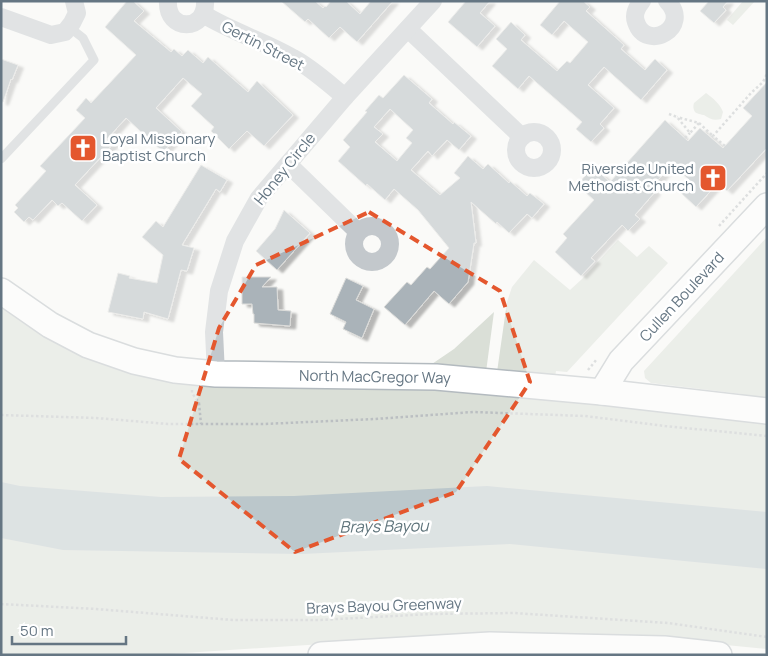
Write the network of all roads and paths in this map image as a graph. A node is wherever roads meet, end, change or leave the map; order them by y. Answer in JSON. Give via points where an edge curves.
{"nodes":[{"id":1,"x":74,"y":1,"type":"edge"},
{"id":2,"x":168,"y":1,"type":"edge"},
{"id":3,"x":433,"y":1,"type":"edge"},
{"id":4,"x":667,"y":1,"type":"edge"},
{"id":5,"x":639,"y":3,"type":"edge"},
{"id":6,"x":204,"y":7,"type":"edge"},
{"id":7,"x":1,"y":17,"type":"edge"},
{"id":8,"x":71,"y":25,"type":"junction"},
{"id":9,"x":408,"y":29,"type":"junction"},
{"id":10,"x":767,"y":74,"type":"edge"},
{"id":11,"x":345,"y":98,"type":"junction"},
{"id":12,"x":669,"y":114,"type":"dead end"},
{"id":13,"x":677,"y":117,"type":"junction"},
{"id":14,"x":699,"y":123,"type":"junction"},
{"id":15,"x":690,"y":133,"type":"junction"},
{"id":16,"x":713,"y":136,"type":"junction"},
{"id":17,"x":522,"y":137,"type":"dead end"},
{"id":18,"x":685,"y":138,"type":"dead end"},
{"id":19,"x":725,"y":146,"type":"dead end"},
{"id":20,"x":1,"y":159,"type":"edge"},
{"id":21,"x":288,"y":164,"type":"junction"},
{"id":22,"x":767,"y":206,"type":"edge"},
{"id":23,"x":358,"y":232,"type":"dead end"},
{"id":24,"x":1,"y":290,"type":"edge"},
{"id":25,"x":216,"y":374,"type":"junction"},
{"id":26,"x":192,"y":384,"type":"dead end"},
{"id":27,"x":602,"y":392,"type":"junction"},
{"id":28,"x":767,"y":411,"type":"edge"},
{"id":29,"x":1,"y":415,"type":"edge"},
{"id":30,"x":201,"y":424,"type":"junction"},
{"id":31,"x":767,"y":436,"type":"edge"},
{"id":32,"x":1,"y":604,"type":"edge"},
{"id":33,"x":767,"y":637,"type":"edge"},
{"id":34,"x":711,"y":654,"type":"edge"},
{"id":35,"x":321,"y":655,"type":"edge"}],
"edges":[{"from":1,"to":8,"type":"street","via":[[77,13]]},
{"from":2,"to":6,"type":"street","name":"Gertin Street","via":[[173,19],[184,24],[196,22]]},
{"from":3,"to":9,"type":"street","name":"Honey Circle"},
{"from":4,"to":5,"type":"street","via":[[675,18],[670,30],[658,36],[645,34],[636,24]]},
{"from":6,"to":11,"type":"street","name":"Gertin Street","via":[[220,24],[294,58]]},
{"from":7,"to":8,"type":"street","via":[[52,36],[65,32]]},
{"from":8,"to":20,"type":"lane","via":[[83,38],[94,60]]},
{"from":9,"to":11,"type":"street","name":"Honey Circle"},
{"from":9,"to":17,"type":"street"},
{"from":10,"to":16,"type":"path"},
{"from":11,"to":21,"type":"street","name":"Honey Circle"},
{"from":12,"to":13,"type":"path"},
{"from":13,"to":14,"type":"path"},
{"from":13,"to":15,"type":"path"},
{"from":14,"to":15,"type":"path"},
{"from":14,"to":16,"type":"path"},
{"from":15,"to":18,"type":"path"},
{"from":16,"to":19,"type":"path"},
{"from":21,"to":23,"type":"street"},
{"from":21,"to":25,"type":"street","name":"Honey Circle","via":[[258,198],[235,241],[219,291],[214,332]]},
{"from":22,"to":27,"type":"street","name":"Cullen Boulevard","via":[[622,361]]},
{"from":24,"to":25,"type":"street","name":"North MacGregor Way","via":[[50,325],[88,345],[134,361]]},
{"from":25,"to":27,"type":"street","name":"North MacGregor Way","via":[[436,377]]},
{"from":26,"to":30,"type":"path","via":[[192,393],[199,403]]},
{"from":27,"to":28,"type":"street","name":"North MacGregor Way"},
{"from":29,"to":30,"type":"path"},
{"from":30,"to":31,"type":"path","via":[[375,420],[473,412],[585,416]]},
{"from":32,"to":33,"type":"path","name":"Brays Bayou Greenway","via":[[233,620],[514,613],[668,623]]},
{"from":34,"to":35,"type":"street","via":[[664,649],[490,645]]}]}
